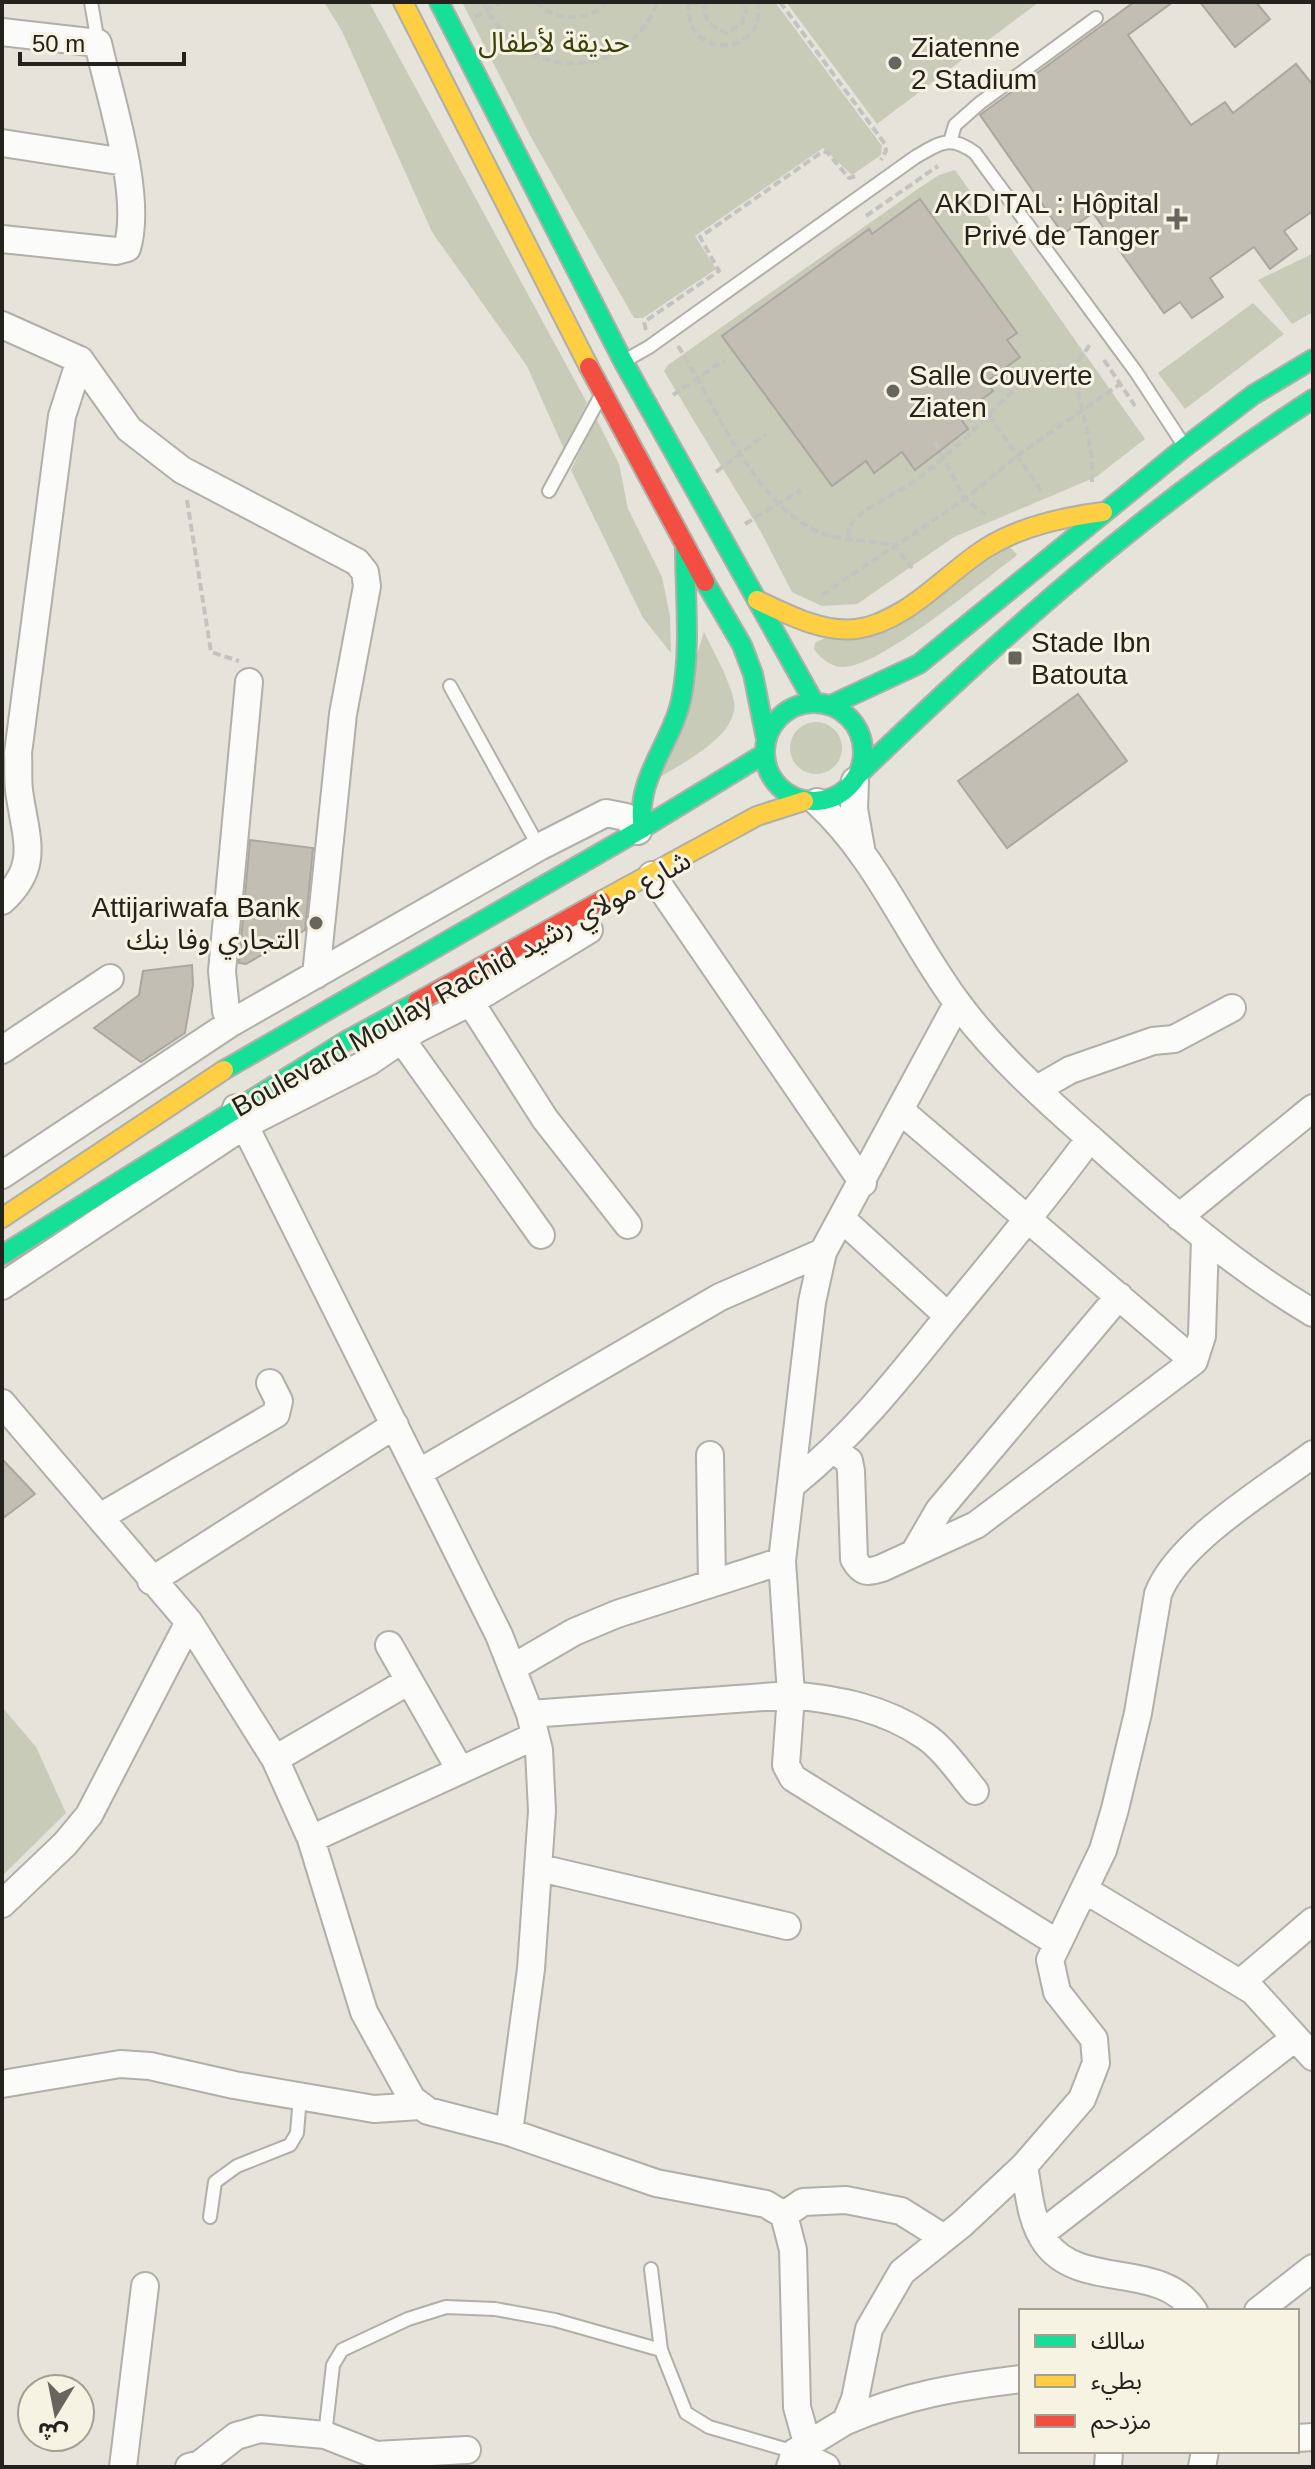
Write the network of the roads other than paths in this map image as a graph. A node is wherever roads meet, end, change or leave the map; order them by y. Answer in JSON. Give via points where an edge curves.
{"nodes":[{"id":1,"x":91,"y":2,"type":"edge"},
{"id":2,"x":403,"y":2,"type":"edge"},
{"id":3,"x":439,"y":2,"type":"edge"},
{"id":4,"x":1096,"y":18,"type":"dead end"},
{"id":5,"x":2,"y":32,"type":"edge"},
{"id":6,"x":98,"y":43,"type":"junction"},
{"id":7,"x":950,"y":142,"type":"junction"},
{"id":8,"x":2,"y":143,"type":"edge"},
{"id":9,"x":125,"y":162,"type":"junction"},
{"id":10,"x":2,"y":239,"type":"edge"},
{"id":11,"x":2,"y":325,"type":"edge"},
{"id":12,"x":1313,"y":359,"type":"edge"},
{"id":13,"x":80,"y":360,"type":"junction"},
{"id":14,"x":607,"y":374,"type":"junction"},
{"id":15,"x":1313,"y":399,"type":"edge"},
{"id":16,"x":1185,"y":447,"type":"junction"},
{"id":17,"x":1205,"y":471,"type":"junction"},
{"id":18,"x":549,"y":491,"type":"dead end"},
{"id":19,"x":1107,"y":511,"type":"junction"},
{"id":20,"x":685,"y":547,"type":"junction"},
{"id":21,"x":757,"y":600,"type":"junction"},
{"id":22,"x":249,"y":682,"type":"road end"},
{"id":23,"x":450,"y":686,"type":"dead end"},
{"id":24,"x":823,"y":704,"type":"junction"},
{"id":25,"x":765,"y":747,"type":"junction"},
{"id":26,"x":10,"y":751,"type":"edge"},
{"id":27,"x":856,"y":779,"type":"junction"},
{"id":28,"x":646,"y":788,"type":"junction"},
{"id":29,"x":811,"y":801,"type":"junction"},
{"id":30,"x":606,"y":813,"type":"junction"},
{"id":31,"x":641,"y":830,"type":"junction"},
{"id":32,"x":539,"y":847,"type":"junction"},
{"id":33,"x":862,"y":852,"type":"junction"},
{"id":34,"x":656,"y":881,"type":"junction"},
{"id":35,"x":2,"y":901,"type":"edge"},
{"id":36,"x":316,"y":975,"type":"junction"},
{"id":37,"x":110,"y":978,"type":"dead end"},
{"id":38,"x":456,"y":979,"type":"junction"},
{"id":39,"x":469,"y":1003,"type":"junction"},
{"id":40,"x":957,"y":1004,"type":"junction"},
{"id":41,"x":1232,"y":1008,"type":"dead end"},
{"id":42,"x":231,"y":1023,"type":"junction"},
{"id":43,"x":394,"y":1029,"type":"junction"},
{"id":44,"x":2,"y":1050,"type":"edge"},
{"id":45,"x":1037,"y":1089,"type":"junction"},
{"id":46,"x":1312,"y":1110,"type":"edge"},
{"id":47,"x":901,"y":1111,"type":"junction"},
{"id":48,"x":241,"y":1117,"type":"junction"},
{"id":49,"x":1090,"y":1138,"type":"junction"},
{"id":50,"x":2,"y":1175,"type":"edge"},
{"id":51,"x":863,"y":1183,"type":"junction"},
{"id":52,"x":1179,"y":1217,"type":"junction"},
{"id":53,"x":2,"y":1218,"type":"edge"},
{"id":54,"x":842,"y":1219,"type":"junction"},
{"id":55,"x":1030,"y":1219,"type":"junction"},
{"id":56,"x":628,"y":1225,"type":"dead end"},
{"id":57,"x":541,"y":1235,"type":"dead end"},
{"id":58,"x":1205,"y":1239,"type":"junction"},
{"id":59,"x":823,"y":1252,"type":"junction"},
{"id":60,"x":2,"y":1255,"type":"edge"},
{"id":61,"x":2,"y":1286,"type":"edge"},
{"id":62,"x":1119,"y":1296,"type":"junction"},
{"id":63,"x":1313,"y":1313,"type":"edge"},
{"id":64,"x":948,"y":1316,"type":"junction"},
{"id":65,"x":1194,"y":1361,"type":"junction"},
{"id":66,"x":270,"y":1383,"type":"dead end"},
{"id":67,"x":2,"y":1403,"type":"edge"},
{"id":68,"x":395,"y":1425,"type":"junction"},
{"id":69,"x":835,"y":1451,"type":"junction"},
{"id":70,"x":1313,"y":1454,"type":"edge"},
{"id":71,"x":710,"y":1455,"type":"dead end"},
{"id":72,"x":418,"y":1473,"type":"junction"},
{"id":73,"x":793,"y":1484,"type":"junction"},
{"id":74,"x":100,"y":1517,"type":"junction"},
{"id":75,"x":914,"y":1553,"type":"junction"},
{"id":76,"x":782,"y":1561,"type":"junction"},
{"id":77,"x":151,"y":1581,"type":"junction"},
{"id":78,"x":712,"y":1583,"type":"junction"},
{"id":79,"x":189,"y":1622,"type":"junction"},
{"id":80,"x":389,"y":1645,"type":"dead end"},
{"id":81,"x":512,"y":1668,"type":"junction"},
{"id":82,"x":409,"y":1681,"type":"junction"},
{"id":83,"x":791,"y":1695,"type":"junction"},
{"id":84,"x":532,"y":1725,"type":"junction"},
{"id":85,"x":275,"y":1759,"type":"junction"},
{"id":86,"x":460,"y":1770,"type":"junction"},
{"id":87,"x":975,"y":1791,"type":"dead end"},
{"id":88,"x":311,"y":1839,"type":"junction"},
{"id":89,"x":540,"y":1868,"type":"junction"},
{"id":90,"x":1085,"y":1890,"type":"junction"},
{"id":91,"x":2,"y":1904,"type":"edge"},
{"id":92,"x":1313,"y":1921,"type":"edge"},
{"id":93,"x":787,"y":1926,"type":"dead end"},
{"id":94,"x":1056,"y":1942,"type":"junction"},
{"id":95,"x":1240,"y":1983,"type":"junction"},
{"id":96,"x":1304,"y":2048,"type":"edge"},
{"id":97,"x":2,"y":2084,"type":"edge"},
{"id":98,"x":300,"y":2096,"type":"junction"},
{"id":99,"x":420,"y":2106,"type":"junction"},
{"id":100,"x":509,"y":2132,"type":"junction"},
{"id":101,"x":1024,"y":2166,"type":"junction"},
{"id":102,"x":784,"y":2215,"type":"junction"},
{"id":103,"x":210,"y":2217,"type":"dead end"},
{"id":104,"x":1042,"y":2233,"type":"junction"},
{"id":105,"x":944,"y":2238,"type":"junction"},
{"id":106,"x":1313,"y":2268,"type":"edge"},
{"id":107,"x":651,"y":2269,"type":"dead end"},
{"id":108,"x":145,"y":2286,"type":"dead end"},
{"id":109,"x":1193,"y":2309,"type":"edge"},
{"id":110,"x":1261,"y":2309,"type":"edge"},
{"id":111,"x":661,"y":2350,"type":"junction"},
{"id":112,"x":1019,"y":2379,"type":"edge"},
{"id":113,"x":846,"y":2421,"type":"junction"},
{"id":114,"x":325,"y":2435,"type":"junction"},
{"id":115,"x":467,"y":2450,"type":"dead end"},
{"id":116,"x":797,"y":2454,"type":"edge"},
{"id":117,"x":123,"y":2467,"type":"edge"},
{"id":118,"x":189,"y":2467,"type":"edge"},
{"id":119,"x":826,"y":2467,"type":"edge"}],
"edges":[{"from":1,"to":6,"type":"lane"},
{"from":2,"to":14,"type":"main road"},
{"from":3,"to":14,"type":"main road"},
{"from":4,"to":7,"type":"lane","via":[[980,103],[955,125]]},
{"from":5,"to":6,"type":"street"},
{"from":6,"to":9,"type":"street"},
{"from":7,"to":14,"type":"lane","via":[[914,158]]},
{"from":7,"to":16,"type":"lane","via":[[961,142],[975,153]]},
{"from":8,"to":9,"type":"street"},
{"from":9,"to":10,"type":"street","via":[[133,222],[127,248],[109,251]]},
{"from":11,"to":13,"type":"street"},
{"from":12,"to":16,"type":"main road","via":[[1253,395]]},
{"from":13,"to":26,"type":"street","via":[[62,416]]},
{"from":13,"to":36,"type":"street","via":[[129,429],[182,470],[357,562],[365,572],[367,586],[343,714]]},
{"from":14,"to":18,"type":"lane"},
{"from":14,"to":20,"type":"main road"},
{"from":14,"to":21,"type":"main road","via":[[691,481]]},
{"from":15,"to":17,"type":"main road"},
{"from":16,"to":17,"type":"lane"},
{"from":16,"to":19,"type":"main road"},
{"from":17,"to":27,"type":"main road","via":[[1046,600]]},
{"from":19,"to":21,"type":"main road","via":[[1054,520],[1011,535],[881,621],[859,629],[795,618]]},
{"from":19,"to":24,"type":"main road","via":[[919,664]]},
{"from":20,"to":25,"type":"main road","via":[[742,645],[753,674]]},
{"from":20,"to":28,"type":"main road","via":[[682,696]]},
{"from":21,"to":24,"type":"main road"},
{"from":22,"to":42,"type":"street","via":[[222,971]]},
{"from":23,"to":32,"type":"lane"},
{"from":24,"to":25,"type":"main road","via":[[784,712],[772,724]]},
{"from":24,"to":27,"type":"main road","via":[[857,727],[863,761]]},
{"from":25,"to":29,"type":"main road","via":[[767,771],[776,785]]},
{"from":25,"to":31,"type":"main road","name":"Boulevard Moulay Rachid شارع مولاي رشيد"},
{"from":26,"to":35,"type":"street","via":[[28,856],[22,882]]},
{"from":27,"to":29,"type":"main road","via":[[831,799]]},
{"from":27,"to":33,"type":"street","via":[[854,809]]},
{"from":28,"to":30,"type":"street"},
{"from":28,"to":31,"type":"main road","via":[[639,805]]},
{"from":29,"to":33,"type":"street"},
{"from":29,"to":34,"type":"main road","name":"Boulevard Moulay Rachid شارع مولاي رشيد","via":[[757,816]]},
{"from":30,"to":31,"type":"street","via":[[626,817]]},
{"from":30,"to":32,"type":"street"},
{"from":31,"to":53,"type":"main road","name":"Boulevard Moulay Rachid شارع مولاي رشيد","via":[[222,1071]]},
{"from":32,"to":36,"type":"street"},
{"from":33,"to":40,"type":"street"},
{"from":34,"to":38,"type":"main road","name":"Boulevard Moulay Rachid شارع مولاي رشيد"},
{"from":34,"to":39,"type":"street"},
{"from":34,"to":51,"type":"street"},
{"from":36,"to":42,"type":"street"},
{"from":37,"to":44,"type":"street"},
{"from":38,"to":39,"type":"street"},
{"from":38,"to":43,"type":"main road","name":"Boulevard Moulay Rachid شارع مولاي رشيد"},
{"from":39,"to":43,"type":"street"},
{"from":39,"to":56,"type":"street","via":[[545,1119]]},
{"from":40,"to":45,"type":"street"},
{"from":40,"to":47,"type":"street"},
{"from":41,"to":45,"type":"street","via":[[1174,1039],[1153,1041],[1070,1070]]},
{"from":42,"to":50,"type":"street"},
{"from":43,"to":48,"type":"street","via":[[369,1062]]},
{"from":43,"to":57,"type":"street"},
{"from":45,"to":49,"type":"street"},
{"from":46,"to":52,"type":"street"},
{"from":47,"to":51,"type":"street"},
{"from":47,"to":55,"type":"street"},
{"from":48,"to":60,"type":"main road","name":"Boulevard Moulay Rachid شارع مولاي رشيد"},
{"from":48,"to":61,"type":"street"},
{"from":48,"to":68,"type":"street"},
{"from":49,"to":52,"type":"street"},
{"from":49,"to":55,"type":"street"},
{"from":51,"to":54,"type":"street"},
{"from":52,"to":58,"type":"street"},
{"from":54,"to":59,"type":"street"},
{"from":54,"to":64,"type":"street"},
{"from":55,"to":62,"type":"street"},
{"from":55,"to":64,"type":"street"},
{"from":58,"to":63,"type":"street"},
{"from":58,"to":65,"type":"street","via":[[1202,1336]]},
{"from":59,"to":72,"type":"street","via":[[720,1297]]},
{"from":59,"to":73,"type":"street","via":[[812,1302]]},
{"from":62,"to":65,"type":"street"},
{"from":62,"to":75,"type":"street","via":[[939,1510]]},
{"from":64,"to":69,"type":"street"},
{"from":65,"to":75,"type":"street","via":[[976,1525]]},
{"from":66,"to":74,"type":"street","via":[[279,1401],[276,1414]]},
{"from":67,"to":74,"type":"street"},
{"from":68,"to":72,"type":"street"},
{"from":68,"to":77,"type":"street"},
{"from":69,"to":73,"type":"street"},
{"from":69,"to":75,"type":"street","via":[[849,1461],[854,1559],[860,1570],[868,1573]]},
{"from":70,"to":90,"type":"street","via":[[1189,1548],[1165,1576],[1115,1809]]},
{"from":71,"to":78,"type":"street"},
{"from":72,"to":81,"type":"street"},
{"from":73,"to":76,"type":"street"},
{"from":74,"to":77,"type":"street"},
{"from":76,"to":78,"type":"street"},
{"from":76,"to":83,"type":"street"},
{"from":77,"to":79,"type":"street"},
{"from":78,"to":81,"type":"street","via":[[574,1632]]},
{"from":79,"to":85,"type":"street"},
{"from":79,"to":91,"type":"street","via":[[89,1815]]},
{"from":80,"to":82,"type":"street"},
{"from":81,"to":84,"type":"street"},
{"from":82,"to":85,"type":"street"},
{"from":82,"to":86,"type":"street"},
{"from":83,"to":84,"type":"street"},
{"from":83,"to":87,"type":"street","via":[[836,1699],[879,1711],[927,1737]]},
{"from":83,"to":94,"type":"street","via":[[786,1765],[793,1778]]},
{"from":84,"to":86,"type":"street"},
{"from":84,"to":89,"type":"street","via":[[542,1811]]},
{"from":85,"to":88,"type":"street"},
{"from":86,"to":88,"type":"street"},
{"from":88,"to":99,"type":"street","via":[[364,2012]]},
{"from":89,"to":93,"type":"street"},
{"from":89,"to":100,"type":"street"},
{"from":90,"to":94,"type":"street"},
{"from":90,"to":95,"type":"street"},
{"from":92,"to":95,"type":"street"},
{"from":94,"to":101,"type":"street","via":[[1050,1960],[1053,1983],[1094,2039],[1096,2063],[1082,2099]]},
{"from":95,"to":96,"type":"street","via":[[1282,2019]]},
{"from":96,"to":104,"type":"street"},
{"from":97,"to":98,"type":"street","via":[[120,2064]]},
{"from":98,"to":99,"type":"street","via":[[374,2109]]},
{"from":98,"to":103,"type":"lane","via":[[297,2133],[290,2145],[237,2166],[215,2182]]},
{"from":99,"to":100,"type":"street"},
{"from":100,"to":102,"type":"street","via":[[656,2183],[766,2204]]},
{"from":101,"to":104,"type":"street","via":[[1033,2218]]},
{"from":101,"to":105,"type":"street"},
{"from":102,"to":105,"type":"street","via":[[803,2202],[846,2200],[901,2211]]},
{"from":102,"to":116,"type":"street","via":[[793,2250]]},
{"from":104,"to":109,"type":"street","via":[[1047,2243],[1082,2267],[1171,2288]]},
{"from":105,"to":113,"type":"street","via":[[902,2272],[875,2318]]},
{"from":106,"to":110,"type":"street"},
{"from":107,"to":111,"type":"lane"},
{"from":108,"to":117,"type":"street"},
{"from":111,"to":114,"type":"lane","via":[[555,2320],[446,2307],[342,2350],[333,2365]]},
{"from":111,"to":116,"type":"lane","via":[[686,2413],[709,2427]]},
{"from":112,"to":113,"type":"street","via":[[932,2391]]},
{"from":113,"to":116,"type":"street"},
{"from":114,"to":115,"type":"street","via":[[376,2455]]},
{"from":114,"to":118,"type":"street","via":[[270,2428],[250,2431]]},
{"from":116,"to":119,"type":"street"}]}
